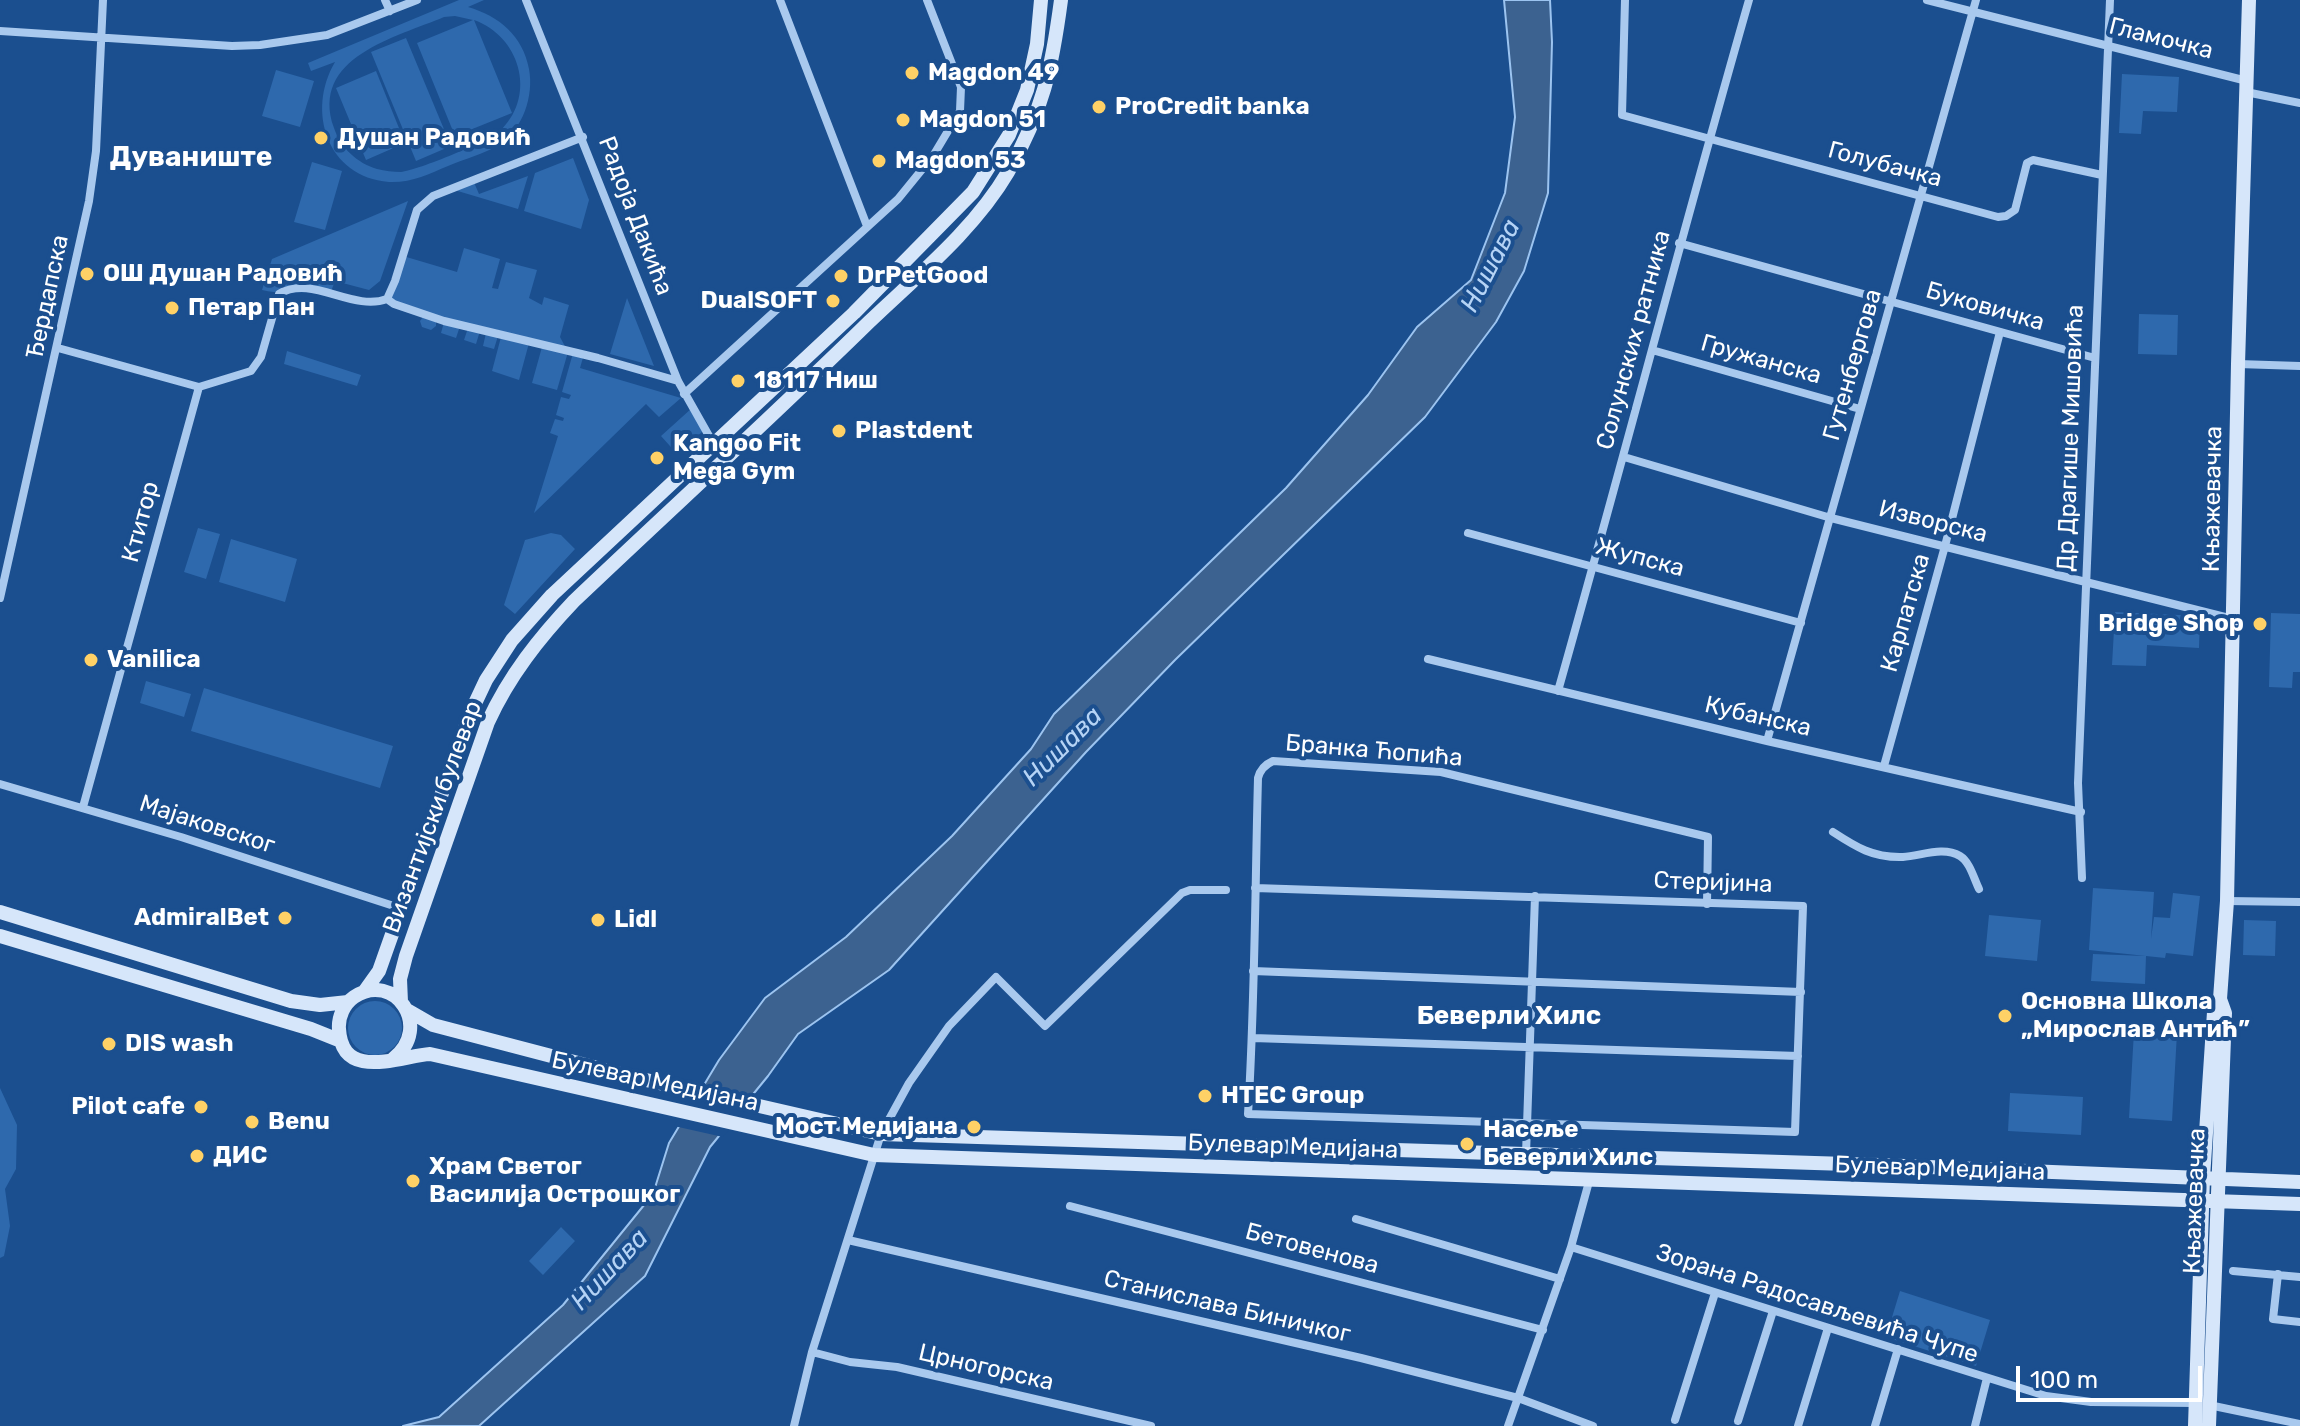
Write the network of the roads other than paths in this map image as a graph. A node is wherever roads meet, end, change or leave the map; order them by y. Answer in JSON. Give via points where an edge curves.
{"nodes":[{"id":1,"x":103,"y":0,"type":"edge"},
{"id":2,"x":385,"y":0,"type":"edge"},
{"id":3,"x":417,"y":0,"type":"edge"},
{"id":4,"x":526,"y":0,"type":"edge"},
{"id":5,"x":780,"y":0,"type":"edge"},
{"id":6,"x":927,"y":0,"type":"edge"},
{"id":7,"x":1041,"y":0,"type":"edge"},
{"id":8,"x":1061,"y":0,"type":"edge"},
{"id":9,"x":1625,"y":0,"type":"edge"},
{"id":10,"x":1749,"y":0,"type":"edge"},
{"id":11,"x":1927,"y":0,"type":"edge"},
{"id":12,"x":1976,"y":0,"type":"edge"},
{"id":13,"x":2110,"y":0,"type":"edge"},
{"id":14,"x":2249,"y":0,"type":"edge"},
{"id":15,"x":390,"y":11,"type":"junction"},
{"id":16,"x":1973,"y":12,"type":"junction"},
{"id":17,"x":0,"y":31,"type":"edge"},
{"id":18,"x":102,"y":36,"type":"junction"},
{"id":19,"x":2108,"y":47,"type":"junction"},
{"id":20,"x":2246,"y":86,"type":"junction"},
{"id":21,"x":2300,"y":103,"type":"edge"},
{"id":22,"x":583,"y":137,"type":"junction"},
{"id":23,"x":1709,"y":139,"type":"junction"},
{"id":24,"x":2102,"y":175,"type":"junction"},
{"id":25,"x":1920,"y":195,"type":"junction"},
{"id":26,"x":867,"y":226,"type":"junction"},
{"id":27,"x":1679,"y":243,"type":"junction"},
{"id":28,"x":387,"y":299,"type":"junction"},
{"id":29,"x":1893,"y":301,"type":"junction"},
{"id":30,"x":2000,"y":332,"type":"junction"},
{"id":31,"x":58,"y":348,"type":"junction"},
{"id":32,"x":1652,"y":350,"type":"junction"},
{"id":33,"x":2095,"y":358,"type":"junction"},
{"id":34,"x":2238,"y":364,"type":"junction"},
{"id":35,"x":2300,"y":366,"type":"edge"},
{"id":36,"x":678,"y":381,"type":"junction"},
{"id":37,"x":199,"y":387,"type":"junction"},
{"id":38,"x":684,"y":394,"type":"junction"},
{"id":39,"x":1860,"y":409,"type":"junction"},
{"id":40,"x":713,"y":443,"type":"junction"},
{"id":41,"x":1624,"y":457,"type":"junction"},
{"id":42,"x":1831,"y":518,"type":"junction"},
{"id":43,"x":1468,"y":533,"type":"dead end"},
{"id":44,"x":1945,"y":546,"type":"junction"},
{"id":45,"x":0,"y":548,"type":"edge"},
{"id":46,"x":11,"y":551,"type":"junction"},
{"id":47,"x":1593,"y":565,"type":"junction"},
{"id":48,"x":2085,"y":583,"type":"junction"},
{"id":49,"x":0,"y":598,"type":"edge"},
{"id":50,"x":2233,"y":619,"type":"junction"},
{"id":51,"x":1801,"y":623,"type":"junction"},
{"id":52,"x":1428,"y":659,"type":"dead end"},
{"id":53,"x":1558,"y":691,"type":"junction"},
{"id":54,"x":1767,"y":741,"type":"junction"},
{"id":55,"x":1884,"y":766,"type":"junction"},
{"id":56,"x":0,"y":784,"type":"edge"},
{"id":57,"x":83,"y":807,"type":"junction"},
{"id":58,"x":2081,"y":812,"type":"junction"},
{"id":59,"x":1833,"y":832,"type":"dead end"},
{"id":60,"x":2082,"y":878,"type":"dead end"},
{"id":61,"x":1255,"y":888,"type":"junction"},
{"id":62,"x":1979,"y":889,"type":"dead end"},
{"id":63,"x":1226,"y":890,"type":"dead end"},
{"id":64,"x":1535,"y":896,"type":"junction"},
{"id":65,"x":2227,"y":901,"type":"junction"},
{"id":66,"x":2300,"y":902,"type":"edge"},
{"id":67,"x":1707,"y":904,"type":"junction"},
{"id":68,"x":400,"y":908,"type":"junction"},
{"id":69,"x":0,"y":912,"type":"edge"},
{"id":70,"x":0,"y":936,"type":"edge"},
{"id":71,"x":1253,"y":971,"type":"junction"},
{"id":72,"x":1532,"y":982,"type":"junction"},
{"id":73,"x":364,"y":992,"type":"junction"},
{"id":74,"x":1801,"y":992,"type":"junction"},
{"id":75,"x":348,"y":1002,"type":"junction"},
{"id":76,"x":404,"y":1006,"type":"junction"},
{"id":77,"x":1253,"y":1038,"type":"junction"},
{"id":78,"x":341,"y":1041,"type":"junction"},
{"id":79,"x":1530,"y":1048,"type":"junction"},
{"id":80,"x":1798,"y":1056,"type":"junction"},
{"id":81,"x":393,"y":1059,"type":"junction"},
{"id":82,"x":1248,"y":1114,"type":"joint"},
{"id":83,"x":1527,"y":1123,"type":"junction"},
{"id":84,"x":1795,"y":1132,"type":"joint"},
{"id":85,"x":881,"y":1134,"type":"junction"},
{"id":86,"x":1526,"y":1154,"type":"junction"},
{"id":87,"x":874,"y":1155,"type":"junction"},
{"id":88,"x":1590,"y":1178,"type":"junction"},
{"id":89,"x":2211,"y":1178,"type":"junction"},
{"id":90,"x":2300,"y":1182,"type":"edge"},
{"id":91,"x":2210,"y":1201,"type":"junction"},
{"id":92,"x":2300,"y":1204,"type":"edge"},
{"id":93,"x":1070,"y":1206,"type":"dead end"},
{"id":94,"x":1356,"y":1219,"type":"dead end"},
{"id":95,"x":848,"y":1240,"type":"junction"},
{"id":96,"x":1571,"y":1247,"type":"junction"},
{"id":97,"x":2233,"y":1271,"type":"dead end"},
{"id":98,"x":2278,"y":1274,"type":"junction"},
{"id":99,"x":2300,"y":1277,"type":"edge"},
{"id":100,"x":1560,"y":1279,"type":"junction"},
{"id":101,"x":1715,"y":1293,"type":"junction"},
{"id":102,"x":1773,"y":1311,"type":"junction"},
{"id":103,"x":2300,"y":1322,"type":"edge"},
{"id":104,"x":1828,"y":1328,"type":"junction"},
{"id":105,"x":1543,"y":1330,"type":"junction"},
{"id":106,"x":1898,"y":1349,"type":"junction"},
{"id":107,"x":812,"y":1352,"type":"junction"},
{"id":108,"x":1987,"y":1378,"type":"junction"},
{"id":109,"x":1518,"y":1398,"type":"junction"},
{"id":110,"x":2202,"y":1404,"type":"junction"},
{"id":111,"x":1675,"y":1420,"type":"dead end"},
{"id":112,"x":1738,"y":1421,"type":"dead end"},
{"id":113,"x":2299,"y":1424,"type":"edge"},
{"id":114,"x":794,"y":1426,"type":"edge"},
{"id":115,"x":1151,"y":1426,"type":"edge"},
{"id":116,"x":1508,"y":1426,"type":"edge"},
{"id":117,"x":1593,"y":1426,"type":"edge"},
{"id":118,"x":1798,"y":1426,"type":"edge"},
{"id":119,"x":1875,"y":1426,"type":"edge"},
{"id":120,"x":1975,"y":1426,"type":"edge"},
{"id":121,"x":2195,"y":1426,"type":"edge"},
{"id":122,"x":2209,"y":1426,"type":"edge"}],
"edges":[{"from":1,"to":18,"type":"street","name":"Ђердапска"},
{"from":2,"to":15,"type":"street"},
{"from":3,"to":15,"type":"street"},
{"from":4,"to":22,"type":"street","name":"Радоја Дакића"},
{"from":5,"to":26,"type":"street"},
{"from":6,"to":26,"type":"street","via":[[961,87],[960,111],[933,156],[898,199]]},
{"from":7,"to":40,"type":"main road","name":"Византијски булевар","via":[[1027,90],[1009,135],[973,192],[854,313]]},
{"from":8,"to":76,"type":"main road","name":"Византијски булевар","via":[[1044,96],[1006,175],[984,204],[875,316],[574,601],[504,688],[406,956],[400,979]]},
{"from":9,"to":23,"type":"street","name":"Голубачка","via":[[1622,115]]},
{"from":10,"to":23,"type":"street","name":"Солунских ратника"},
{"from":11,"to":16,"type":"street","name":"Гламочка"},
{"from":12,"to":16,"type":"street","name":"Гутенбергова"},
{"from":13,"to":19,"type":"street","name":"Др Драгише Мишовића"},
{"from":14,"to":20,"type":"main road","name":"Књажевачка"},
{"from":15,"to":18,"type":"street","via":[[327,35],[260,45]]},
{"from":16,"to":19,"type":"street","name":"Гламочка"},
{"from":16,"to":25,"type":"street","name":"Гутенбергова"},
{"from":17,"to":18,"type":"street"},
{"from":18,"to":31,"type":"street","name":"Ђердапска","via":[[89,201]]},
{"from":19,"to":20,"type":"street","name":"Гламочка"},
{"from":19,"to":24,"type":"street","name":"Др Драгише Мишовића"},
{"from":20,"to":21,"type":"street","name":"Гламочка"},
{"from":20,"to":34,"type":"main road","name":"Књажевачка"},
{"from":22,"to":28,"type":"street","via":[[419,206]]},
{"from":22,"to":36,"type":"street","name":"Радоја Дакића"},
{"from":23,"to":25,"type":"street","name":"Голубачка"},
{"from":23,"to":27,"type":"street","name":"Солунских ратника"},
{"from":24,"to":25,"type":"street","name":"Голубачка","via":[[2033,160],[2027,163],[2015,210],[1998,217]]},
{"from":24,"to":33,"type":"street","name":"Др Драгише Мишовића"},
{"from":25,"to":29,"type":"street","name":"Гутенбергова"},
{"from":26,"to":38,"type":"street"},
{"from":27,"to":29,"type":"street","name":"Буковичка"},
{"from":27,"to":32,"type":"street","name":"Солунских ратника"},
{"from":28,"to":36,"type":"street","via":[[444,321]]},
{"from":28,"to":37,"type":"street","via":[[362,302],[309,289],[285,291],[279,294],[261,357],[251,371]]},
{"from":29,"to":30,"type":"street","name":"Буковичка"},
{"from":29,"to":39,"type":"street","name":"Гутенбергова"},
{"from":30,"to":33,"type":"street","name":"Буковичка"},
{"from":30,"to":44,"type":"street","name":"Карпатска"},
{"from":31,"to":37,"type":"street"},
{"from":31,"to":46,"type":"street","name":"Ђердапска"},
{"from":32,"to":39,"type":"street","name":"Гружанска"},
{"from":32,"to":41,"type":"street","name":"Солунских ратника"},
{"from":33,"to":48,"type":"street","name":"Др Драгише Мишовића"},
{"from":34,"to":35,"type":"street"},
{"from":34,"to":50,"type":"main road","name":"Књажевачка"},
{"from":36,"to":38,"type":"street","name":"Радоја Дакића"},
{"from":37,"to":57,"type":"street","name":"Ктитор"},
{"from":38,"to":40,"type":"street","name":"Радоја Дакића"},
{"from":39,"to":42,"type":"street","name":"Гутенбергова"},
{"from":40,"to":68,"type":"main road","name":"Византијски булевар","via":[[530,617],[497,662],[470,714]]},
{"from":41,"to":42,"type":"street","name":"Изворска"},
{"from":41,"to":47,"type":"street","name":"Солунских ратника"},
{"from":42,"to":44,"type":"street","name":"Изворска"},
{"from":42,"to":51,"type":"street","name":"Гутенбергова"},
{"from":43,"to":47,"type":"street","name":"Жупска"},
{"from":44,"to":48,"type":"street","name":"Изворска"},
{"from":44,"to":55,"type":"street","name":"Карпатска"},
{"from":45,"to":46,"type":"street"},
{"from":46,"to":49,"type":"street","name":"Ђердапска"},
{"from":47,"to":51,"type":"street","name":"Жупска"},
{"from":47,"to":53,"type":"street","name":"Солунских ратника"},
{"from":48,"to":50,"type":"street","name":"Изворска"},
{"from":48,"to":58,"type":"street","name":"Др Драгише Мишовића"},
{"from":50,"to":65,"type":"main road","name":"Књажевачка"},
{"from":51,"to":54,"type":"street","name":"Гутенбергова"},
{"from":52,"to":53,"type":"street","name":"Кубанска"},
{"from":53,"to":54,"type":"street","name":"Кубанска"},
{"from":54,"to":55,"type":"street","name":"Кубанска"},
{"from":55,"to":58,"type":"street","name":"Кубанска"},
{"from":56,"to":57,"type":"street","name":"Мајаковског"},
{"from":57,"to":68,"type":"street","name":"Мајаковског"},
{"from":58,"to":60,"type":"street","name":"Др Драгише Мишовића"},
{"from":59,"to":62,"type":"street","via":[[1864,853],[1957,854]]},
{"from":61,"to":64,"type":"street","name":"Стеријина"},
{"from":61,"to":67,"type":"street","name":"Бранка Ћопића","via":[[1258,778],[1273,761],[1441,772],[1708,837]]},
{"from":61,"to":71,"type":"street","name":"Бранка Ћопића"},
{"from":63,"to":85,"type":"street","via":[[1182,893],[1045,1026],[996,977],[949,1026]]},
{"from":64,"to":67,"type":"street","name":"Стеријина"},
{"from":64,"to":72,"type":"street"},
{"from":65,"to":66,"type":"street"},
{"from":65,"to":89,"type":"main road","name":"Књажевачка","via":[[2220,999],[2225,1013]]},
{"from":67,"to":74,"type":"street","name":"Стеријина","via":[[1803,906]]},
{"from":68,"to":73,"type":"main road","name":"Византијски булевар","via":[[379,971]]},
{"from":69,"to":75,"type":"main road","via":[[291,1001]]},
{"from":70,"to":78,"type":"main road","name":"Булевар Медијана"},
{"from":71,"to":72,"type":"street"},
{"from":71,"to":77,"type":"street","name":"Бранка Ћопића"},
{"from":72,"to":74,"type":"street"},
{"from":72,"to":79,"type":"street"},
{"from":73,"to":75,"type":"main road"},
{"from":73,"to":76,"type":"main road","name":"Булевар Медијана","via":[[384,992]]},
{"from":74,"to":80,"type":"street","name":"Стеријина"},
{"from":75,"to":78,"type":"main road","via":[[339,1020]]},
{"from":76,"to":81,"type":"main road","via":[[411,1020],[408,1043]]},
{"from":76,"to":85,"type":"main road","name":"Булевар Медијана","via":[[433,1025]]},
{"from":77,"to":79,"type":"street"},
{"from":77,"to":82,"type":"street","name":"Бранка Ћопића"},
{"from":78,"to":81,"type":"main road","name":"Булевар Медијана","via":[[361,1061]]},
{"from":79,"to":80,"type":"street"},
{"from":79,"to":83,"type":"street"},
{"from":80,"to":84,"type":"street","name":"Стеријина"},
{"from":81,"to":87,"type":"main road","name":"Булевар Медијана","via":[[430,1054]]},
{"from":82,"to":83,"type":"street","name":"Булевар Медијана"},
{"from":83,"to":84,"type":"street","name":"Булевар Медијана"},
{"from":83,"to":86,"type":"street"},
{"from":85,"to":86,"type":"main road","name":"Булевар Медијана"},
{"from":85,"to":87,"type":"street"},
{"from":86,"to":89,"type":"main road","name":"Булевар Медијана"},
{"from":87,"to":88,"type":"main road","name":"Булевар Медијана"},
{"from":87,"to":95,"type":"street"},
{"from":88,"to":91,"type":"main road","name":"Булевар Медијана"},
{"from":88,"to":96,"type":"street"},
{"from":89,"to":90,"type":"main road","name":"Булевар Медијана"},
{"from":89,"to":91,"type":"main road","name":"Књажевачка"},
{"from":91,"to":92,"type":"main road","name":"Булевар Медијана"},
{"from":91,"to":110,"type":"main road","name":"Књажевачка"},
{"from":93,"to":105,"type":"street","name":"Бетовенова"},
{"from":94,"to":100,"type":"street"},
{"from":95,"to":107,"type":"street"},
{"from":95,"to":109,"type":"street","name":"Станислава Биничког"},
{"from":96,"to":100,"type":"street"},
{"from":96,"to":101,"type":"street","name":"Зорана Радосављевића Чупе"},
{"from":97,"to":98,"type":"street"},
{"from":98,"to":99,"type":"street"},
{"from":98,"to":103,"type":"street","via":[[2273,1319]]},
{"from":100,"to":105,"type":"street"},
{"from":101,"to":102,"type":"street","name":"Зорана Радосављевића Чупе"},
{"from":101,"to":111,"type":"street"},
{"from":102,"to":104,"type":"street","name":"Зорана Радосављевића Чупе"},
{"from":102,"to":112,"type":"street"},
{"from":104,"to":106,"type":"street","name":"Зорана Радосављевића Чупе"},
{"from":104,"to":118,"type":"street"},
{"from":105,"to":109,"type":"street"},
{"from":106,"to":108,"type":"street","name":"Зорана Радосављевића Чупе"},
{"from":106,"to":119,"type":"street"},
{"from":107,"to":114,"type":"street"},
{"from":107,"to":115,"type":"street","name":"Црногорска"},
{"from":108,"to":110,"type":"street","name":"Зорана Радосављевића Чупе","via":[[2046,1396],[2091,1402]]},
{"from":108,"to":120,"type":"street"},
{"from":109,"to":116,"type":"street"},
{"from":109,"to":117,"type":"street","name":"Станислава Биничког"},
{"from":110,"to":113,"type":"street","name":"Зорана Радосављевића Чупе"},
{"from":110,"to":121,"type":"main road"},
{"from":110,"to":122,"type":"main road"}]}
